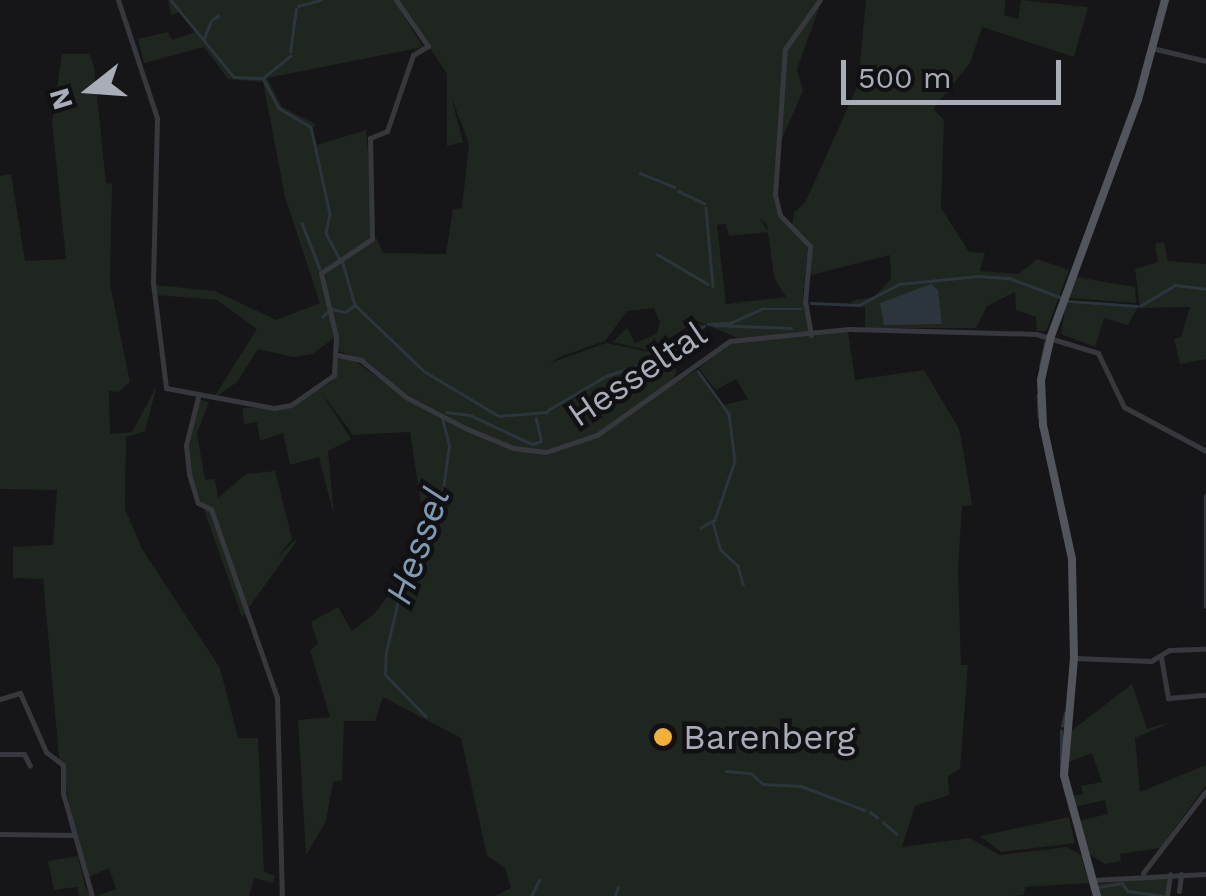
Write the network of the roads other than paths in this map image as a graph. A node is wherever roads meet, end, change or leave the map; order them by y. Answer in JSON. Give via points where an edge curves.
{"nodes":[{"id":1,"x":118,"y":0,"type":"edge"},
{"id":2,"x":396,"y":0,"type":"edge"},
{"id":3,"x":820,"y":0,"type":"edge"},
{"id":4,"x":1165,"y":0,"type":"edge"},
{"id":5,"x":1152,"y":48,"type":"junction"},
{"id":6,"x":1206,"y":61,"type":"edge"},
{"id":7,"x":810,"y":335,"type":"junction"},
{"id":8,"x":1050,"y":336,"type":"junction"},
{"id":9,"x":338,"y":355,"type":"junction"},
{"id":10,"x":198,"y":397,"type":"junction"},
{"id":11,"x":1206,"y":451,"type":"edge"},
{"id":12,"x":1206,"y":496,"type":"edge"},
{"id":13,"x":1206,"y":606,"type":"edge"},
{"id":14,"x":1206,"y":649,"type":"edge"},
{"id":15,"x":1161,"y":657,"type":"junction"},
{"id":16,"x":1074,"y":658,"type":"junction"},
{"id":17,"x":1206,"y":695,"type":"edge"},
{"id":18,"x":0,"y":699,"type":"edge"},
{"id":19,"x":0,"y":754,"type":"edge"},
{"id":20,"x":30,"y":766,"type":"dead end"},
{"id":21,"x":1206,"y":792,"type":"edge"},
{"id":22,"x":0,"y":834,"type":"edge"},
{"id":23,"x":74,"y":834,"type":"junction"},
{"id":24,"x":1143,"y":873,"type":"junction"},
{"id":25,"x":1170,"y":874,"type":"junction"},
{"id":26,"x":1181,"y":874,"type":"junction"},
{"id":27,"x":1206,"y":874,"type":"edge"},
{"id":28,"x":1092,"y":880,"type":"junction"},
{"id":29,"x":1179,"y":891,"type":"dead end"},
{"id":30,"x":92,"y":896,"type":"edge"},
{"id":31,"x":282,"y":896,"type":"edge"},
{"id":32,"x":1097,"y":896,"type":"edge"},
{"id":33,"x":1167,"y":896,"type":"edge"}],
"edges":[{"from":1,"to":10,"type":"street","via":[[133,28],[157,118],[154,283],[163,380],[172,392]]},
{"from":2,"to":9,"type":"street","via":[[428,46],[413,55],[386,131],[370,138],[375,232],[366,247],[321,272]]},
{"from":3,"to":7,"type":"street","via":[[785,48],[777,160],[778,210],[810,246]]},
{"from":4,"to":5,"type":"main road"},
{"from":5,"to":6,"type":"street"},
{"from":5,"to":8,"type":"main road"},
{"from":7,"to":8,"type":"street","name":"Hesseltal","via":[[849,329]]},
{"from":7,"to":9,"type":"street","name":"Hesseltal","via":[[725,342],[609,428],[572,448],[546,452],[513,448],[465,428],[406,397],[361,360]]},
{"from":8,"to":11,"type":"street","name":"Hesseltal","via":[[1098,352],[1124,407]]},
{"from":8,"to":16,"type":"main road","via":[[1041,411],[1072,560]]},
{"from":9,"to":10,"type":"street","via":[[331,381],[291,405],[241,406]]},
{"from":10,"to":31,"type":"street","via":[[186,444],[189,474],[198,503],[211,509],[279,707]]},
{"from":12,"to":13,"type":"street"},
{"from":14,"to":15,"type":"street","via":[[1169,650]]},
{"from":15,"to":16,"type":"street"},
{"from":15,"to":17,"type":"street","via":[[1168,698]]},
{"from":16,"to":28,"type":"main road","via":[[1063,763]]},
{"from":18,"to":23,"type":"street","via":[[20,693],[46,752],[63,764]]},
{"from":19,"to":20,"type":"street","via":[[24,754]]},
{"from":21,"to":24,"type":"street"},
{"from":22,"to":23,"type":"street"},
{"from":23,"to":30,"type":"street"},
{"from":24,"to":25,"type":"street"},
{"from":24,"to":28,"type":"street"},
{"from":25,"to":26,"type":"street"},
{"from":25,"to":33,"type":"street"},
{"from":26,"to":27,"type":"street"},
{"from":26,"to":29,"type":"street"},
{"from":28,"to":32,"type":"main road"}]}
